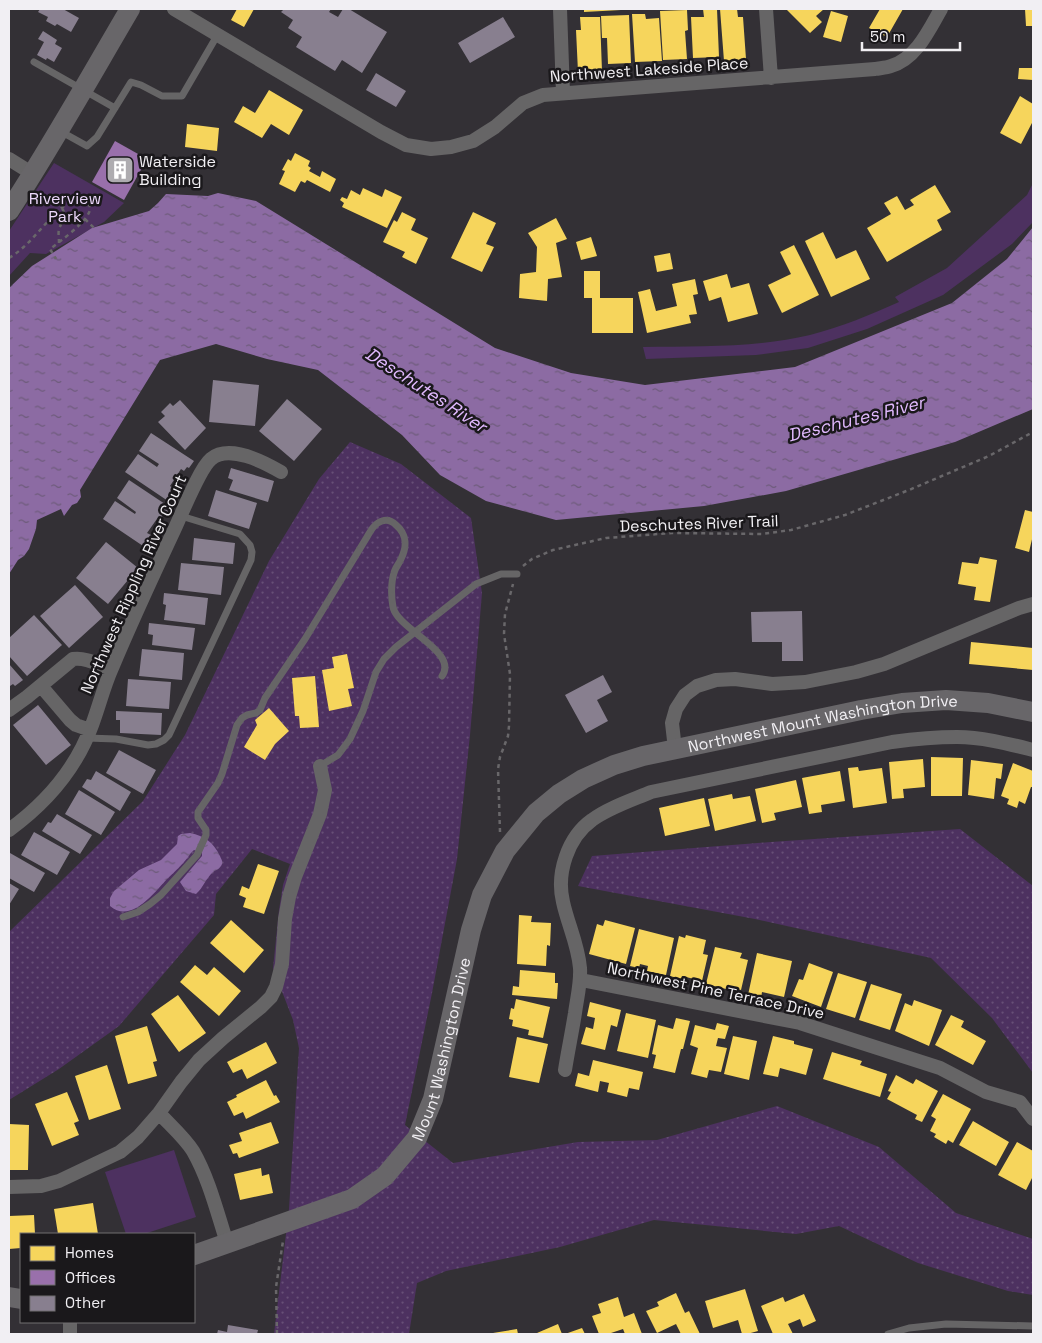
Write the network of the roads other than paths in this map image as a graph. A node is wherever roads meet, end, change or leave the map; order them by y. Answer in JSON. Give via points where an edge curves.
{"nodes":[{"id":1,"x":130,"y":9,"type":"edge"},
{"id":2,"x":174,"y":9,"type":"edge"},
{"id":3,"x":560,"y":9,"type":"edge"},
{"id":4,"x":766,"y":9,"type":"edge"},
{"id":5,"x":941,"y":9,"type":"edge"},
{"id":6,"x":218,"y":34,"type":"junction"},
{"id":7,"x":34,"y":62,"type":"dead end"},
{"id":8,"x":771,"y":78,"type":"junction"},
{"id":9,"x":83,"y":90,"type":"junction"},
{"id":10,"x":563,"y":93,"type":"junction"},
{"id":11,"x":115,"y":108,"type":"junction"},
{"id":12,"x":60,"y":130,"type":"junction"},
{"id":13,"x":9,"y":159,"type":"edge"},
{"id":14,"x":33,"y":174,"type":"junction"},
{"id":15,"x":9,"y":211,"type":"edge"},
{"id":16,"x":281,"y":472,"type":"dead end"},
{"id":17,"x":181,"y":516,"type":"junction"},
{"id":18,"x":517,"y":574,"type":"road end"},
{"id":19,"x":1033,"y":604,"type":"edge"},
{"id":20,"x":414,"y":632,"type":"junction"},
{"id":21,"x":111,"y":669,"type":"junction"},
{"id":22,"x":442,"y":676,"type":"dead end"},
{"id":23,"x":41,"y":686,"type":"junction"},
{"id":24,"x":9,"y":710,"type":"edge"},
{"id":25,"x":1033,"y":712,"type":"edge"},
{"id":26,"x":89,"y":734,"type":"junction"},
{"id":27,"x":675,"y":749,"type":"junction"},
{"id":28,"x":1033,"y":750,"type":"edge"},
{"id":29,"x":614,"y":764,"type":"joint"},
{"id":30,"x":320,"y":766,"type":"joint"},
{"id":31,"x":9,"y":830,"type":"edge"},
{"id":32,"x":123,"y":917,"type":"dead end"},
{"id":33,"x":581,"y":980,"type":"junction"},
{"id":34,"x":565,"y":1070,"type":"dead end"},
{"id":35,"x":158,"y":1113,"type":"junction"},
{"id":36,"x":1033,"y":1119,"type":"edge"},
{"id":37,"x":9,"y":1187,"type":"edge"},
{"id":38,"x":227,"y":1243,"type":"junction"},
{"id":39,"x":195,"y":1254,"type":"edge"},
{"id":40,"x":1033,"y":1326,"type":"edge"},
{"id":41,"x":888,"y":1334,"type":"edge"}],
"edges":[{"from":1,"to":9,"type":"main road"},
{"from":2,"to":6,"type":"street","name":"Northwest Lakeside Place"},
{"from":3,"to":10,"type":"street"},
{"from":4,"to":8,"type":"street"},
{"from":5,"to":8,"type":"street","name":"Northwest Lakeside Place","via":[[922,42],[910,55],[892,66]]},
{"from":6,"to":10,"type":"street","name":"Northwest Lakeside Place","via":[[406,145],[451,148],[473,141],[495,128],[523,103],[543,95]]},
{"from":6,"to":11,"type":"lane","via":[[182,96],[162,96],[131,82]]},
{"from":7,"to":9,"type":"lane"},
{"from":8,"to":10,"type":"street","name":"Northwest Lakeside Place"},
{"from":9,"to":11,"type":"lane"},
{"from":9,"to":12,"type":"main road"},
{"from":11,"to":12,"type":"lane","via":[[97,137],[87,146]]},
{"from":12,"to":14,"type":"main road"},
{"from":13,"to":14,"type":"street"},
{"from":14,"to":15,"type":"main road"},
{"from":16,"to":17,"type":"street","name":"Northwest Rippling River Court","via":[[267,463],[233,452],[221,453],[202,469]]},
{"from":17,"to":21,"type":"street","name":"Northwest Rippling River Court"},
{"from":17,"to":26,"type":"lane","via":[[240,534],[250,545],[251,560],[169,735],[156,744],[148,745]]},
{"from":18,"to":20,"type":"lane","via":[[501,574],[476,584]]},
{"from":19,"to":27,"type":"street","via":[[884,664],[856,672],[805,682],[772,684],[736,679],[716,680],[698,686],[676,709],[672,723]]},
{"from":20,"to":22,"type":"lane","via":[[442,657],[445,672]]},
{"from":20,"to":30,"type":"lane","via":[[384,660],[376,672],[364,711],[350,738],[338,754]]},
{"from":20,"to":32,"type":"lane","via":[[393,610],[394,572],[402,558],[405,539],[394,523],[382,521],[367,537],[260,710],[242,718],[237,725],[218,783],[198,812],[206,835],[197,855],[150,904]]},
{"from":21,"to":23,"type":"street","via":[[73,659]]},
{"from":21,"to":26,"type":"street","name":"Northwest Rippling River Court"},
{"from":23,"to":24,"type":"street"},
{"from":23,"to":26,"type":"street","via":[[70,720]]},
{"from":25,"to":27,"type":"main road","name":"Northwest Mount Washington Drive","via":[[988,703],[946,700],[902,704]]},
{"from":26,"to":31,"type":"street","name":"Northwest Rippling River Court","via":[[58,785]]},
{"from":27,"to":29,"type":"main road","name":"Northwest Mount Washington Drive"},
{"from":28,"to":33,"type":"street","via":[[959,737],[892,742],[651,792],[626,802],[582,829],[562,869],[562,902],[579,954]]},
{"from":29,"to":38,"type":"main road","name":"Mount Washington Drive","via":[[559,794],[536,814],[504,851],[482,895],[471,930],[433,1099],[417,1138],[385,1176],[352,1199]]},
{"from":30,"to":35,"type":"street","via":[[325,790],[320,814],[289,897],[282,964],[276,987],[262,1007],[199,1060]]},
{"from":33,"to":34,"type":"street"},
{"from":33,"to":36,"type":"street","name":"Northwest Pine Terrace Drive","via":[[800,1023],[940,1068],[986,1092],[1020,1102]]},
{"from":35,"to":37,"type":"street","via":[[120,1152],[60,1181],[41,1186]]},
{"from":35,"to":38,"type":"street","via":[[192,1150],[203,1171]]},
{"from":38,"to":39,"type":"main road","name":"Mount Washington Drive"},
{"from":40,"to":41,"type":"lane","via":[[946,1324]]}]}
